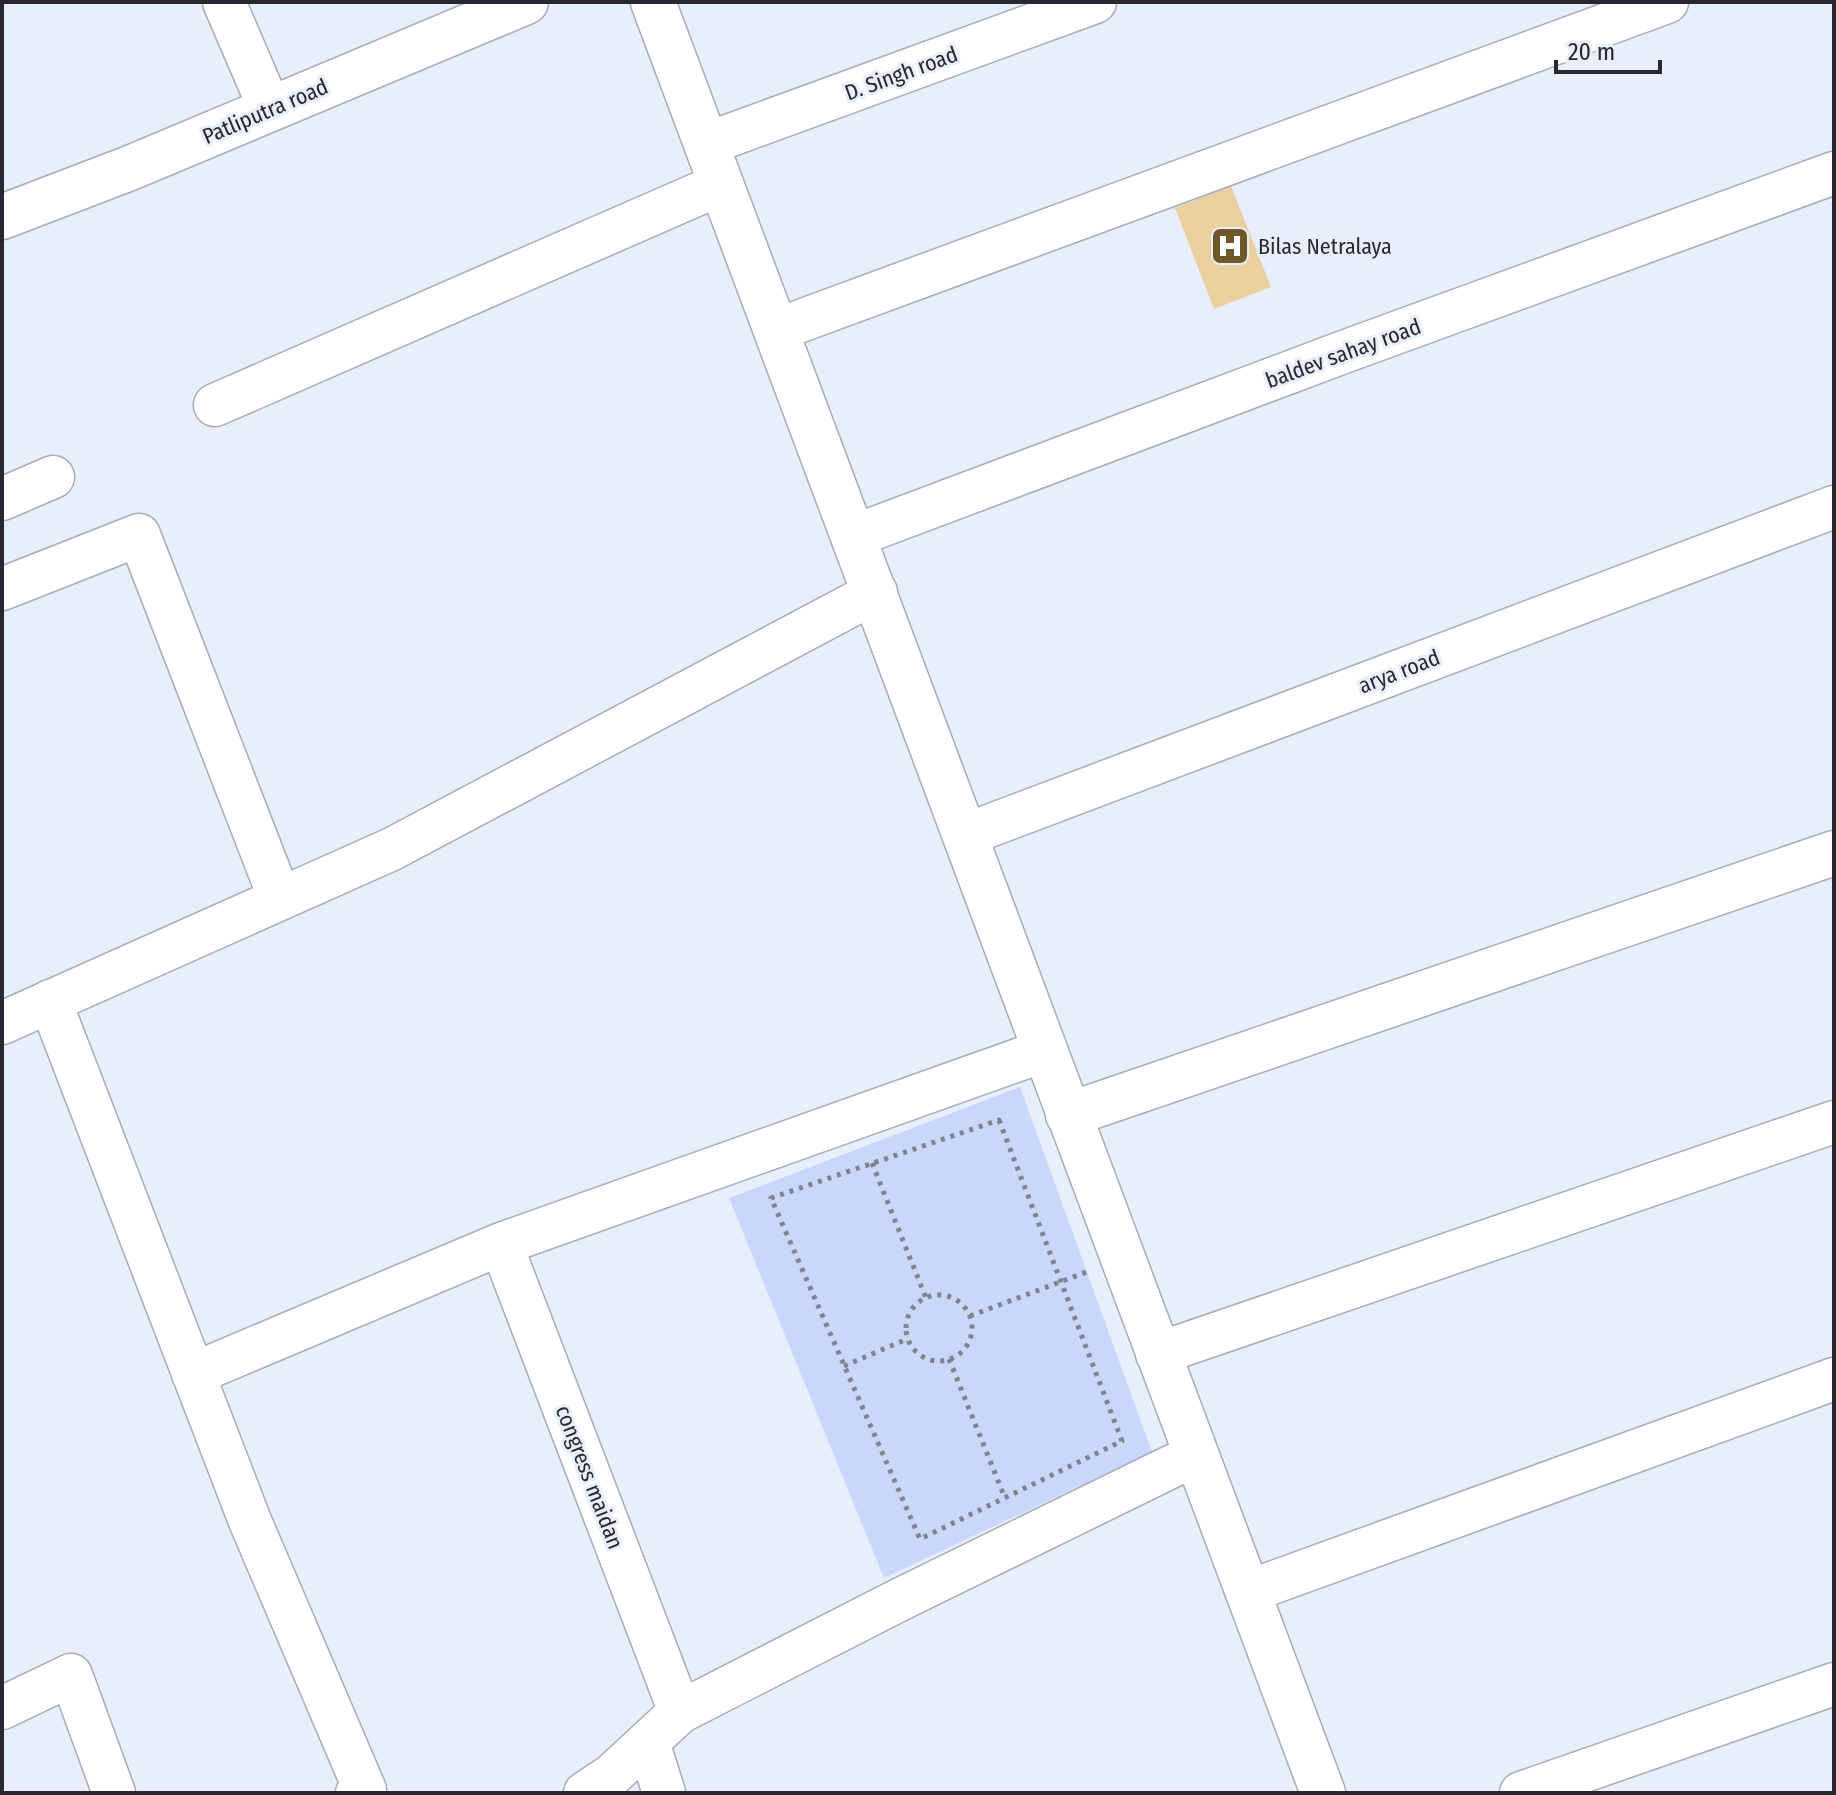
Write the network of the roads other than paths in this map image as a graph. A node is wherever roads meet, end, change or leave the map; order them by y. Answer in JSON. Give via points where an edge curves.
{"nodes":[{"id":1,"x":224,"y":2,"type":"edge"},
{"id":2,"x":526,"y":2,"type":"edge"},
{"id":3,"x":653,"y":2,"type":"edge"},
{"id":4,"x":1095,"y":2,"type":"edge"},
{"id":5,"x":1667,"y":2,"type":"edge"},
{"id":6,"x":270,"y":109,"type":"junction"},
{"id":7,"x":714,"y":164,"type":"junction"},
{"id":8,"x":1834,"y":173,"type":"edge"},
{"id":9,"x":2,"y":217,"type":"edge"},
{"id":10,"x":776,"y":330,"type":"junction"},
{"id":11,"x":215,"y":405,"type":"dead end"},
{"id":12,"x":53,"y":477,"type":"dead end"},
{"id":13,"x":2,"y":499,"type":"edge"},
{"id":14,"x":1834,"y":507,"type":"edge"},
{"id":15,"x":854,"y":536,"type":"junction"},
{"id":16,"x":2,"y":589,"type":"edge"},
{"id":17,"x":876,"y":592,"type":"junction"},
{"id":18,"x":965,"y":835,"type":"junction"},
{"id":19,"x":1834,"y":853,"type":"edge"},
{"id":20,"x":280,"y":899,"type":"junction"},
{"id":21,"x":50,"y":1001,"type":"junction"},
{"id":22,"x":2,"y":1023,"type":"edge"},
{"id":23,"x":1046,"y":1050,"type":"junction"},
{"id":24,"x":1068,"y":1115,"type":"junction"},
{"id":25,"x":1834,"y":1122,"type":"edge"},
{"id":26,"x":501,"y":1244,"type":"junction"},
{"id":27,"x":1157,"y":1354,"type":"junction"},
{"id":28,"x":193,"y":1374,"type":"junction"},
{"id":29,"x":1834,"y":1379,"type":"edge"},
{"id":30,"x":1195,"y":1455,"type":"junction"},
{"id":31,"x":1247,"y":1592,"type":"junction"},
{"id":32,"x":1834,"y":1684,"type":"edge"},
{"id":33,"x":2,"y":1708,"type":"edge"},
{"id":34,"x":680,"y":1712,"type":"junction"},
{"id":35,"x":648,"y":1742,"type":"junction"},
{"id":36,"x":114,"y":1793,"type":"edge"},
{"id":37,"x":357,"y":1793,"type":"edge"},
{"id":38,"x":585,"y":1793,"type":"edge"},
{"id":39,"x":664,"y":1793,"type":"edge"},
{"id":40,"x":1323,"y":1793,"type":"edge"},
{"id":41,"x":1521,"y":1793,"type":"edge"}],
"edges":[{"from":1,"to":6,"type":"street"},
{"from":2,"to":6,"type":"street","name":"Patliputra road"},
{"from":3,"to":7,"type":"street"},
{"from":4,"to":7,"type":"street","name":"D. Singh road"},
{"from":5,"to":10,"type":"street"},
{"from":6,"to":9,"type":"street","name":"Patliputra road"},
{"from":7,"to":10,"type":"street"},
{"from":7,"to":11,"type":"street","name":"D. Singh road"},
{"from":8,"to":15,"type":"street","name":"baldev sahay road"},
{"from":10,"to":15,"type":"street"},
{"from":12,"to":13,"type":"street"},
{"from":14,"to":18,"type":"street","name":"arya road"},
{"from":15,"to":17,"type":"street"},
{"from":16,"to":20,"type":"street","via":[[139,535]]},
{"from":17,"to":18,"type":"street"},
{"from":17,"to":20,"type":"street","via":[[392,849]]},
{"from":18,"to":23,"type":"street"},
{"from":19,"to":24,"type":"street"},
{"from":20,"to":21,"type":"street"},
{"from":21,"to":22,"type":"street"},
{"from":21,"to":28,"type":"street"},
{"from":23,"to":24,"type":"street"},
{"from":23,"to":26,"type":"street"},
{"from":24,"to":27,"type":"street"},
{"from":25,"to":27,"type":"street"},
{"from":26,"to":28,"type":"street"},
{"from":26,"to":34,"type":"street","name":"congress maidan"},
{"from":27,"to":30,"type":"street"},
{"from":28,"to":37,"type":"street","via":[[365,1790]]},
{"from":29,"to":31,"type":"street"},
{"from":30,"to":31,"type":"street"},
{"from":30,"to":34,"type":"street"},
{"from":31,"to":40,"type":"street"},
{"from":32,"to":41,"type":"street"},
{"from":33,"to":36,"type":"street","via":[[71,1675]]},
{"from":34,"to":35,"type":"street"},
{"from":35,"to":38,"type":"street"},
{"from":35,"to":39,"type":"street"}]}
